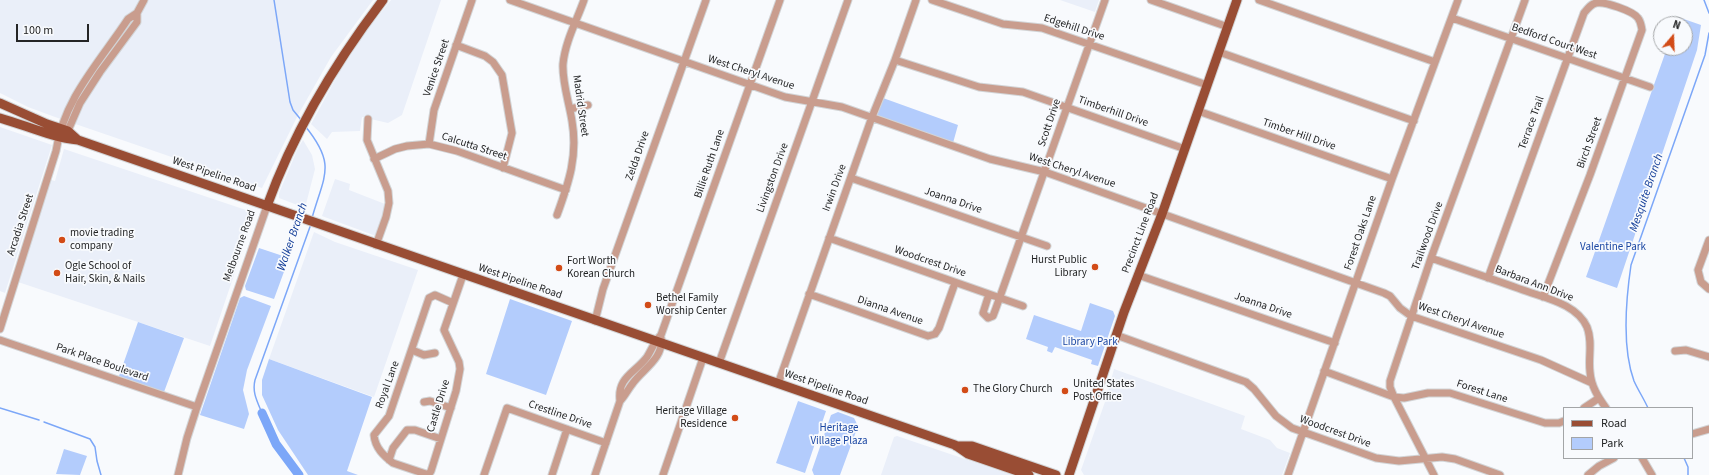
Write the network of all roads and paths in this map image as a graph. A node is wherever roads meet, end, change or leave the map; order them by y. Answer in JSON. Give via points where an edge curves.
{"nodes":[{"id":1,"x":144,"y":0,"type":"edge"},
{"id":2,"x":383,"y":0,"type":"edge"},
{"id":3,"x":472,"y":0,"type":"edge"},
{"id":4,"x":510,"y":0,"type":"edge"},
{"id":5,"x":584,"y":0,"type":"edge"},
{"id":6,"x":706,"y":0,"type":"edge"},
{"id":7,"x":780,"y":0,"type":"edge"},
{"id":8,"x":848,"y":0,"type":"edge"},
{"id":9,"x":916,"y":0,"type":"edge"},
{"id":10,"x":932,"y":0,"type":"edge"},
{"id":11,"x":1105,"y":0,"type":"edge"},
{"id":12,"x":1151,"y":0,"type":"edge"},
{"id":13,"x":1238,"y":0,"type":"edge"},
{"id":14,"x":1259,"y":0,"type":"edge"},
{"id":15,"x":1458,"y":0,"type":"edge"},
{"id":16,"x":1524,"y":0,"type":"edge"},
{"id":17,"x":1618,"y":8,"type":"joint"},
{"id":18,"x":1452,"y":18,"type":"junction"},
{"id":19,"x":576,"y":24,"type":"junction"},
{"id":20,"x":1228,"y":26,"type":"junction"},
{"id":21,"x":1511,"y":39,"type":"junction"},
{"id":22,"x":1089,"y":44,"type":"junction"},
{"id":23,"x":456,"y":45,"type":"junction"},
{"id":24,"x":1219,"y":52,"type":"junction"},
{"id":25,"x":1567,"y":59,"type":"junction"},
{"id":26,"x":895,"y":60,"type":"junction"},
{"id":27,"x":683,"y":62,"type":"junction"},
{"id":28,"x":1435,"y":62,"type":"junction"},
{"id":29,"x":1625,"y":78,"type":"junction"},
{"id":30,"x":749,"y":85,"type":"junction"},
{"id":31,"x":1207,"y":85,"type":"junction"},
{"id":32,"x":1650,"y":87,"type":"dead end"},
{"id":33,"x":812,"y":101,"type":"junction"},
{"id":34,"x":0,"y":103,"type":"edge"},
{"id":35,"x":588,"y":105,"type":"dead end"},
{"id":36,"x":1067,"y":107,"type":"junction"},
{"id":37,"x":570,"y":109,"type":"junction"},
{"id":38,"x":1198,"y":111,"type":"junction"},
{"id":39,"x":872,"y":117,"type":"junction"},
{"id":40,"x":0,"y":118,"type":"edge"},
{"id":41,"x":368,"y":120,"type":"dead end"},
{"id":42,"x":1414,"y":121,"type":"junction"},
{"id":43,"x":63,"y":134,"type":"junction"},
{"id":44,"x":429,"y":144,"type":"junction"},
{"id":45,"x":1185,"y":149,"type":"junction"},
{"id":46,"x":374,"y":159,"type":"junction"},
{"id":47,"x":503,"y":168,"type":"junction"},
{"id":48,"x":1045,"y":172,"type":"junction"},
{"id":49,"x":851,"y":178,"type":"junction"},
{"id":50,"x":1392,"y":179,"type":"junction"},
{"id":51,"x":566,"y":190,"type":"junction"},
{"id":52,"x":267,"y":206,"type":"junction"},
{"id":53,"x":1162,"y":214,"type":"junction"},
{"id":54,"x":557,"y":215,"type":"dead end"},
{"id":55,"x":1022,"y":237,"type":"junction"},
{"id":56,"x":829,"y":238,"type":"junction"},
{"id":57,"x":1709,"y":240,"type":"edge"},
{"id":58,"x":376,"y":245,"type":"junction"},
{"id":59,"x":1047,"y":246,"type":"dead end"},
{"id":60,"x":1431,"y":258,"type":"junction"},
{"id":61,"x":463,"y":275,"type":"junction"},
{"id":62,"x":1138,"y":275,"type":"junction"},
{"id":63,"x":1488,"y":278,"type":"junction"},
{"id":64,"x":1356,"y":282,"type":"junction"},
{"id":65,"x":955,"y":283,"type":"junction"},
{"id":66,"x":1707,"y":287,"type":"edge"},
{"id":67,"x":809,"y":294,"type":"junction"},
{"id":68,"x":989,"y":294,"type":"junction"},
{"id":69,"x":1543,"y":297,"type":"junction"},
{"id":70,"x":1000,"y":298,"type":"junction"},
{"id":71,"x":453,"y":303,"type":"junction"},
{"id":72,"x":1024,"y":306,"type":"dead end"},
{"id":73,"x":1411,"y":316,"type":"junction"},
{"id":74,"x":595,"y":321,"type":"junction"},
{"id":75,"x":0,"y":329,"type":"edge"},
{"id":76,"x":1116,"y":335,"type":"junction"},
{"id":77,"x":0,"y":340,"type":"edge"},
{"id":78,"x":659,"y":340,"type":"junction"},
{"id":79,"x":1334,"y":343,"type":"junction"},
{"id":80,"x":412,"y":350,"type":"junction"},
{"id":81,"x":1675,"y":351,"type":"dead end"},
{"id":82,"x":435,"y":353,"type":"dead end"},
{"id":83,"x":1709,"y":357,"type":"edge"},
{"id":84,"x":703,"y":358,"type":"junction"},
{"id":85,"x":719,"y":364,"type":"junction"},
{"id":86,"x":640,"y":370,"type":"junction"},
{"id":87,"x":1324,"y":371,"type":"junction"},
{"id":88,"x":1592,"y":383,"type":"junction"},
{"id":89,"x":778,"y":384,"type":"junction"},
{"id":90,"x":621,"y":385,"type":"junction"},
{"id":91,"x":629,"y":388,"type":"junction"},
{"id":92,"x":1394,"y":397,"type":"junction"},
{"id":93,"x":1599,"y":398,"type":"junction"},
{"id":94,"x":620,"y":401,"type":"junction"},
{"id":95,"x":424,"y":402,"type":"dead end"},
{"id":96,"x":197,"y":407,"type":"junction"},
{"id":97,"x":1586,"y":407,"type":"edge"},
{"id":98,"x":1605,"y":407,"type":"edge"},
{"id":99,"x":451,"y":408,"type":"junction"},
{"id":100,"x":1563,"y":421,"type":"edge"},
{"id":101,"x":567,"y":429,"type":"junction"},
{"id":102,"x":1709,"y":429,"type":"edge"},
{"id":103,"x":1303,"y":432,"type":"junction"},
{"id":104,"x":1693,"y":434,"type":"edge"},
{"id":105,"x":441,"y":439,"type":"junction"},
{"id":106,"x":606,"y":443,"type":"junction"},
{"id":107,"x":955,"y":445,"type":"junction"},
{"id":108,"x":1426,"y":458,"type":"junction"},
{"id":109,"x":1612,"y":459,"type":"edge"},
{"id":110,"x":1643,"y":459,"type":"edge"},
{"id":111,"x":389,"y":460,"type":"junction"},
{"id":112,"x":426,"y":474,"type":"edge"},
{"id":113,"x":178,"y":475,"type":"edge"},
{"id":114,"x":484,"y":475,"type":"edge"},
{"id":115,"x":552,"y":475,"type":"edge"},
{"id":116,"x":595,"y":475,"type":"edge"},
{"id":117,"x":663,"y":475,"type":"edge"},
{"id":118,"x":1029,"y":475,"type":"edge"},
{"id":119,"x":1056,"y":475,"type":"edge"},
{"id":120,"x":1069,"y":475,"type":"edge"},
{"id":121,"x":1288,"y":475,"type":"edge"},
{"id":122,"x":1434,"y":475,"type":"edge"},
{"id":123,"x":1500,"y":475,"type":"edge"},
{"id":124,"x":1588,"y":475,"type":"edge"},
{"id":125,"x":1652,"y":475,"type":"edge"}],
"edges":[{"from":1,"to":43,"type":"street","name":"Arcadia Street","via":[[137,13],[137,22],[100,72]]},
{"from":2,"to":52,"type":"main road","name":"Melbourne Road","via":[[343,54],[308,115],[278,176]]},
{"from":3,"to":23,"type":"street","name":"Venice Street"},
{"from":4,"to":19,"type":"street","name":"West Cheryl Avenue"},
{"from":5,"to":19,"type":"street","name":"Madrid Street"},
{"from":6,"to":27,"type":"street","name":"Zelda Drive"},
{"from":7,"to":30,"type":"street","name":"Billie Ruth Lane"},
{"from":8,"to":33,"type":"street","name":"Livingston Drive"},
{"from":9,"to":26,"type":"street","name":"Irwin Drive"},
{"from":10,"to":22,"type":"street","name":"Edgehill Drive","via":[[1003,24],[1042,28]]},
{"from":11,"to":22,"type":"street","name":"Scott Drive"},
{"from":12,"to":20,"type":"street"},
{"from":13,"to":20,"type":"main road","name":"Precinct Line Road"},
{"from":14,"to":28,"type":"street"},
{"from":15,"to":18,"type":"street","name":"Forest Oaks Lane"},
{"from":16,"to":21,"type":"street","name":"Trailwood Drive"},
{"from":17,"to":25,"type":"street","name":"Terrace Trail","via":[[1598,2],[1590,6],[1584,13]]},
{"from":17,"to":29,"type":"street","name":"Birch Street","via":[[1638,17],[1642,30]]},
{"from":18,"to":21,"type":"street","name":"Bedford Court West"},
{"from":18,"to":28,"type":"street","name":"Forest Oaks Lane"},
{"from":19,"to":27,"type":"street","name":"West Cheryl Avenue"},
{"from":19,"to":37,"type":"street","name":"Madrid Street","via":[[563,65]]},
{"from":20,"to":24,"type":"main road","name":"Precinct Line Road"},
{"from":21,"to":25,"type":"street","name":"Bedford Court West"},
{"from":21,"to":60,"type":"street","name":"Trailwood Drive"},
{"from":22,"to":31,"type":"street","name":"Edgehill Drive"},
{"from":22,"to":36,"type":"street","name":"Scott Drive"},
{"from":23,"to":44,"type":"street","name":"Venice Street","via":[[434,110]]},
{"from":23,"to":47,"type":"street","via":[[485,56],[494,62],[502,75],[512,133]]},
{"from":24,"to":31,"type":"main road","name":"Precinct Line Road"},
{"from":24,"to":42,"type":"street"},
{"from":25,"to":29,"type":"street","name":"Bedford Court West"},
{"from":25,"to":63,"type":"street","name":"Terrace Trail"},
{"from":26,"to":36,"type":"street","name":"Timberhill Drive","via":[[979,87],[1023,92]]},
{"from":26,"to":39,"type":"street","name":"Irwin Drive"},
{"from":27,"to":30,"type":"street","name":"West Cheryl Avenue"},
{"from":27,"to":74,"type":"street","name":"Zelda Drive","via":[[603,289]]},
{"from":28,"to":42,"type":"street","name":"Forest Oaks Lane"},
{"from":29,"to":32,"type":"street","name":"Bedford Court West"},
{"from":29,"to":69,"type":"street","name":"Birch Street"},
{"from":30,"to":33,"type":"street","name":"West Cheryl Avenue","via":[[785,97]]},
{"from":30,"to":78,"type":"street","name":"Billie Ruth Lane"},
{"from":31,"to":38,"type":"main road","name":"Precinct Line Road"},
{"from":33,"to":39,"type":"street","name":"West Cheryl Avenue","via":[[842,106]]},
{"from":33,"to":85,"type":"street","name":"Livingston Drive"},
{"from":34,"to":43,"type":"main road","name":"West Pipeline Road"},
{"from":35,"to":37,"type":"street"},
{"from":36,"to":45,"type":"street","name":"Timberhill Drive"},
{"from":36,"to":48,"type":"street","name":"Scott Drive"},
{"from":37,"to":51,"type":"street","name":"Madrid Street","via":[[574,147],[572,172]]},
{"from":38,"to":45,"type":"main road","name":"Precinct Line Road"},
{"from":38,"to":50,"type":"street","name":"Timber Hill Drive"},
{"from":39,"to":48,"type":"street","name":"West Cheryl Avenue","via":[[990,158]]},
{"from":39,"to":49,"type":"street","name":"Irwin Drive"},
{"from":40,"to":43,"type":"main road","name":"West Pipeline Road"},
{"from":41,"to":46,"type":"street","via":[[367,140]]},
{"from":42,"to":50,"type":"street","name":"Forest Oaks Lane"},
{"from":43,"to":52,"type":"main road","name":"West Pipeline Road"},
{"from":43,"to":75,"type":"street","name":"Arcadia Street"},
{"from":44,"to":46,"type":"street","name":"Calcutta Street","via":[[395,149]]},
{"from":44,"to":47,"type":"street","name":"Calcutta Street"},
{"from":45,"to":53,"type":"main road","name":"Precinct Line Road"},
{"from":46,"to":58,"type":"street","via":[[386,184],[389,203]]},
{"from":47,"to":51,"type":"street","name":"Calcutta Street"},
{"from":48,"to":53,"type":"street","name":"West Cheryl Avenue"},
{"from":48,"to":55,"type":"street","name":"Scott Drive"},
{"from":49,"to":55,"type":"street","name":"Joanna Drive"},
{"from":49,"to":56,"type":"street","name":"Irwin Drive"},
{"from":50,"to":64,"type":"street","name":"Forest Oaks Lane"},
{"from":51,"to":54,"type":"street","name":"Madrid Street"},
{"from":52,"to":58,"type":"main road","name":"West Pipeline Road"},
{"from":52,"to":96,"type":"street","name":"Melbourne Road"},
{"from":53,"to":62,"type":"main road","name":"Precinct Line Road"},
{"from":53,"to":64,"type":"street","name":"West Cheryl Avenue"},
{"from":55,"to":59,"type":"street","name":"Joanna Drive"},
{"from":55,"to":70,"type":"street","name":"Scott Drive"},
{"from":56,"to":65,"type":"street","name":"Woodcrest Drive"},
{"from":56,"to":67,"type":"street","name":"Irwin Drive"},
{"from":57,"to":66,"type":"street","via":[[1698,270],[1701,282]]},
{"from":58,"to":61,"type":"main road","name":"West Pipeline Road"},
{"from":60,"to":63,"type":"street","name":"Barbara Ann Drive"},
{"from":60,"to":73,"type":"street","name":"Trailwood Drive"},
{"from":61,"to":71,"type":"street","name":"Castle Drive"},
{"from":61,"to":74,"type":"main road","name":"West Pipeline Road"},
{"from":62,"to":76,"type":"main road","name":"Precinct Line Road"},
{"from":62,"to":79,"type":"street","name":"Joanna Drive"},
{"from":63,"to":69,"type":"street","name":"Barbara Ann Drive"},
{"from":64,"to":73,"type":"street","name":"West Cheryl Avenue","via":[[1390,296]]},
{"from":64,"to":79,"type":"street","name":"Forest Oaks Lane"},
{"from":65,"to":67,"type":"street","name":"Dianna Avenue","via":[[939,328],[935,334],[928,336]]},
{"from":65,"to":68,"type":"street","name":"Woodcrest Drive"},
{"from":67,"to":89,"type":"street","name":"Irwin Drive"},
{"from":68,"to":70,"type":"street","name":"Woodcrest Drive"},
{"from":68,"to":70,"type":"street","name":"Scott Drive","via":[[983,313],[988,318],[993,316]]},
{"from":69,"to":88,"type":"street","name":"Barbara Ann Drive","via":[[1572,309],[1587,327],[1591,348]]},
{"from":70,"to":72,"type":"street","name":"Woodcrest Drive"},
{"from":71,"to":80,"type":"street","name":"Royal Lane","via":[[435,295],[429,298]]},
{"from":71,"to":99,"type":"street","name":"Castle Drive","via":[[444,330],[460,362],[458,386]]},
{"from":73,"to":88,"type":"street","name":"West Cheryl Avenue","via":[[1541,360]]},
{"from":73,"to":92,"type":"street","name":"Trailwood Drive","via":[[1390,381]]},
{"from":74,"to":78,"type":"main road","name":"West Pipeline Road"},
{"from":76,"to":103,"type":"street","name":"Woodcrest Drive","via":[[1246,382],[1285,424]]},
{"from":76,"to":120,"type":"main road","name":"Precinct Line Road"},
{"from":77,"to":96,"type":"street","name":"Park Place Boulevard"},
{"from":78,"to":84,"type":"main road","name":"West Pipeline Road"},
{"from":78,"to":86,"type":"street","name":"Billie Ruth Lane"},
{"from":79,"to":87,"type":"street","name":"Forest Oaks Lane"},
{"from":80,"to":82,"type":"street","via":[[424,355]]},
{"from":80,"to":111,"type":"street","name":"Royal Lane","via":[[389,416],[374,435],[380,451]]},
{"from":81,"to":83,"type":"street","via":[[1686,350]]},
{"from":84,"to":85,"type":"main road","name":"West Pipeline Road"},
{"from":84,"to":117,"type":"street"},
{"from":85,"to":89,"type":"main road","name":"West Pipeline Road"},
{"from":86,"to":90,"type":"street","name":"Billie Ruth Lane","via":[[624,380]]},
{"from":86,"to":91,"type":"street","name":"Billie Ruth Lane"},
{"from":87,"to":92,"type":"street","name":"Forest Lane"},
{"from":87,"to":103,"type":"street","name":"Forest Oaks Lane"},
{"from":88,"to":93,"type":"street","name":"Barbara Ann Drive"},
{"from":89,"to":107,"type":"main road","name":"West Pipeline Road"},
{"from":90,"to":91,"type":"street"},
{"from":90,"to":94,"type":"street","name":"Billie Ruth Lane"},
{"from":91,"to":94,"type":"street","name":"Billie Ruth Lane"},
{"from":92,"to":100,"type":"street","name":"Forest Lane","via":[[1450,393],[1545,423]]},
{"from":92,"to":108,"type":"street","name":"Trailwood Drive"},
{"from":93,"to":97,"type":"street"},
{"from":93,"to":98,"type":"street","name":"Barbara Ann Drive"},
{"from":94,"to":106,"type":"street","name":"Billie Ruth Lane"},
{"from":95,"to":99,"type":"street","via":[[430,401]]},
{"from":96,"to":113,"type":"street","name":"Melbourne Road"},
{"from":99,"to":105,"type":"street","name":"Castle Drive"},
{"from":101,"to":106,"type":"street","name":"Crestline Drive"},
{"from":101,"to":114,"type":"street","name":"Crestline Drive","via":[[507,408]]},
{"from":101,"to":115,"type":"street"},
{"from":102,"to":104,"type":"street"},
{"from":103,"to":108,"type":"street","name":"Woodcrest Drive","via":[[1376,458],[1399,461]]},
{"from":103,"to":121,"type":"street","name":"Forest Oaks Lane"},
{"from":105,"to":111,"type":"street","via":[[415,430],[407,430],[392,448]]},
{"from":105,"to":112,"type":"street","name":"Castle Drive","via":[[431,471]]},
{"from":106,"to":116,"type":"street","name":"Billie Ruth Lane"},
{"from":107,"to":118,"type":"main road","name":"West Pipeline Road","via":[[968,454]]},
{"from":107,"to":119,"type":"main road","name":"West Pipeline Road","via":[[972,446]]},
{"from":108,"to":122,"type":"street","name":"Trailwood Drive"},
{"from":108,"to":123,"type":"street","name":"Woodcrest Drive","via":[[1454,459]]},
{"from":109,"to":124,"type":"street"},
{"from":110,"to":125,"type":"street"},
{"from":111,"to":112,"type":"street"}]}
